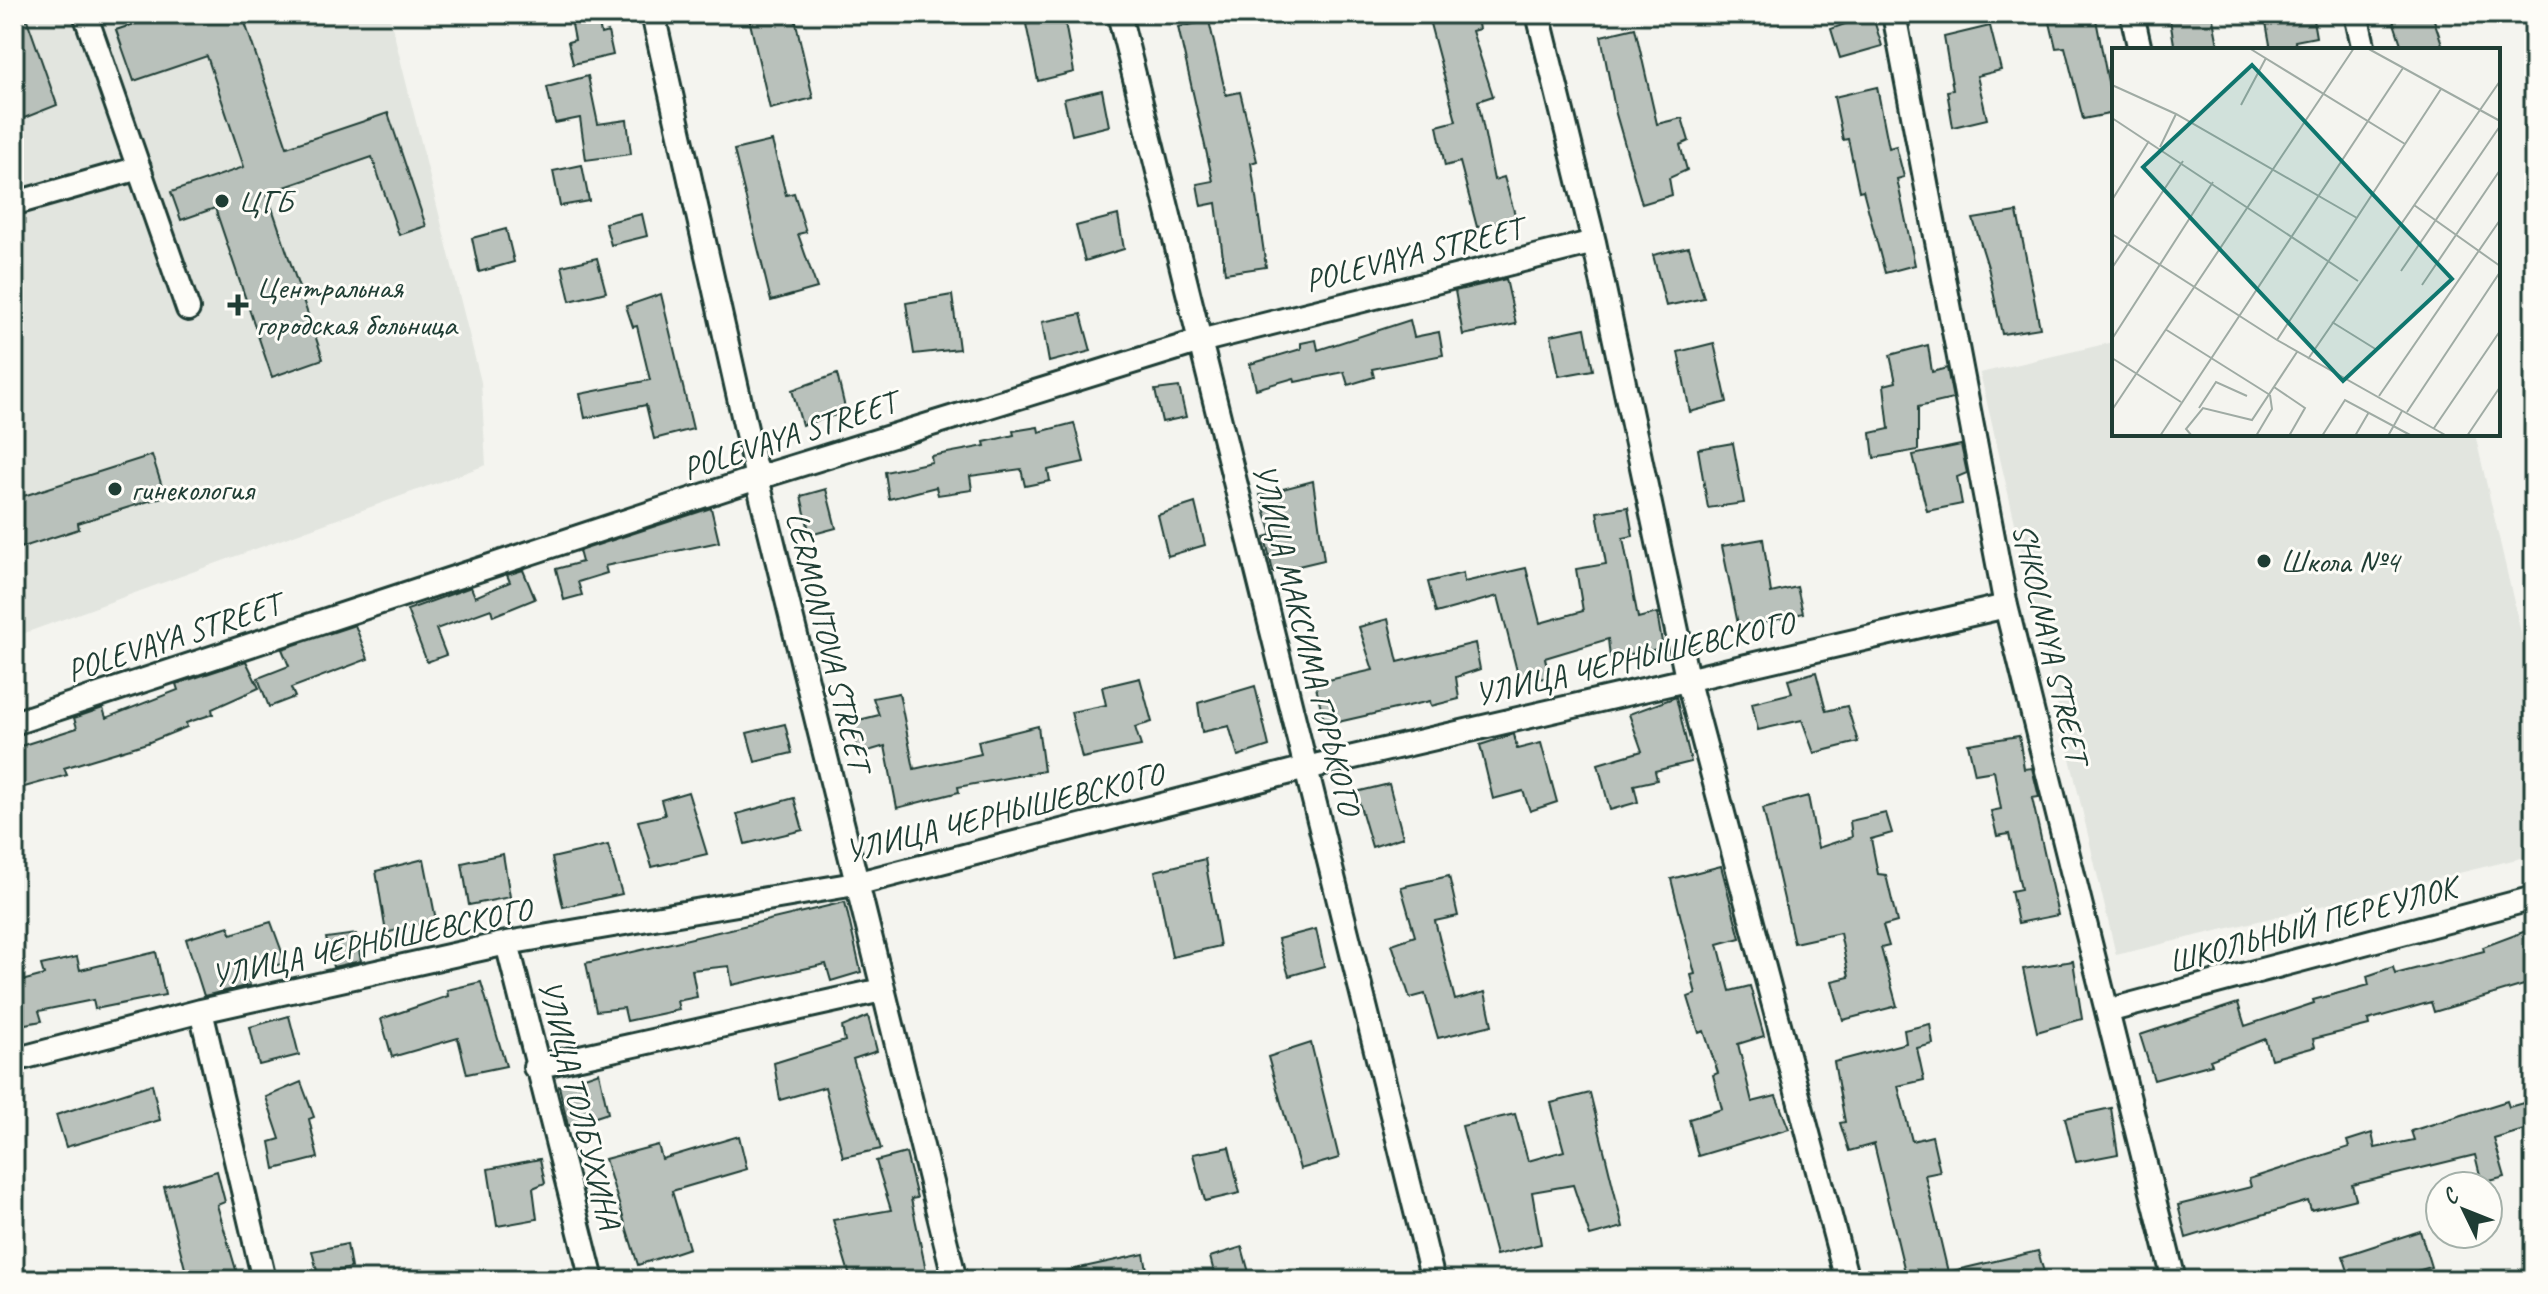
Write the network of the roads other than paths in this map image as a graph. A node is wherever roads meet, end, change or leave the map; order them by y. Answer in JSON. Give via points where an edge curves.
{"nodes":[{"id":1,"x":85,"y":14,"type":"edge"},
{"id":2,"x":653,"y":14,"type":"edge"},
{"id":3,"x":1119,"y":14,"type":"edge"},
{"id":4,"x":1538,"y":14,"type":"edge"},
{"id":5,"x":1894,"y":14,"type":"edge"},
{"id":6,"x":2132,"y":14,"type":"edge"},
{"id":7,"x":2356,"y":14,"type":"edge"},
{"id":8,"x":2140,"y":48,"type":"edge"},
{"id":9,"x":2364,"y":48,"type":"edge"},
{"id":10,"x":139,"y":168,"type":"junction"},
{"id":11,"x":23,"y":201,"type":"dead end"},
{"id":12,"x":1594,"y":242,"type":"junction"},
{"id":13,"x":188,"y":309,"type":"dead end"},
{"id":14,"x":1200,"y":341,"type":"junction"},
{"id":15,"x":757,"y":478,"type":"junction"},
{"id":16,"x":2006,"y":606,"type":"junction"},
{"id":17,"x":1687,"y":678,"type":"junction"},
{"id":18,"x":14,"y":723,"type":"edge"},
{"id":19,"x":1306,"y":768,"type":"junction"},
{"id":20,"x":855,"y":884,"type":"junction"},
{"id":21,"x":2534,"y":898,"type":"edge"},
{"id":22,"x":507,"y":943,"type":"junction"},
{"id":23,"x":882,"y":990,"type":"junction"},
{"id":24,"x":201,"y":1011,"type":"junction"},
{"id":25,"x":2107,"y":1011,"type":"junction"},
{"id":26,"x":14,"y":1060,"type":"edge"},
{"id":27,"x":535,"y":1067,"type":"junction"},
{"id":28,"x":264,"y":1280,"type":"edge"},
{"id":29,"x":592,"y":1280,"type":"edge"},
{"id":30,"x":955,"y":1280,"type":"edge"},
{"id":31,"x":1433,"y":1280,"type":"edge"},
{"id":32,"x":1847,"y":1280,"type":"edge"},
{"id":33,"x":2174,"y":1280,"type":"edge"}],
"edges":[{"from":1,"to":10,"type":"street"},
{"from":2,"to":15,"type":"street","name":"LERMONTOVA STREET"},
{"from":3,"to":14,"type":"street","name":"УЛИЦА МАКСИМА ГОРЬКОГО"},
{"from":4,"to":12,"type":"street"},
{"from":5,"to":16,"type":"street","name":"SHKOLNAYA STREET"},
{"from":6,"to":8,"type":"street"},
{"from":7,"to":9,"type":"street"},
{"from":10,"to":11,"type":"street"},
{"from":10,"to":13,"type":"street"},
{"from":12,"to":14,"type":"street","name":"POLEVAYA STREET"},
{"from":12,"to":17,"type":"street"},
{"from":14,"to":15,"type":"street","name":"POLEVAYA STREET"},
{"from":14,"to":19,"type":"street","name":"УЛИЦА МАКСИМА ГОРЬКОГО"},
{"from":15,"to":18,"type":"street","name":"POLEVAYA STREET"},
{"from":15,"to":20,"type":"street","name":"LERMONTOVA STREET"},
{"from":16,"to":17,"type":"street","name":"УЛИЦА ЧЕРНЫШЕВСКОГО"},
{"from":16,"to":25,"type":"street","name":"SHKOLNAYA STREET"},
{"from":17,"to":19,"type":"street","name":"УЛИЦА ЧЕРНЫШЕВСКОГО"},
{"from":17,"to":32,"type":"street"},
{"from":19,"to":20,"type":"street","name":"УЛИЦА ЧЕРНЫШЕВСКОГО"},
{"from":19,"to":31,"type":"street","name":"УЛИЦА МАКСИМА ГОРЬКОГО"},
{"from":20,"to":22,"type":"street","name":"УЛИЦА ЧЕРНЫШЕВСКОГО"},
{"from":20,"to":23,"type":"street","name":"LERMONTOVA STREET"},
{"from":21,"to":25,"type":"street","name":"ШКОЛЬНЫЙ ПЕРЕУЛОК"},
{"from":22,"to":24,"type":"street","name":"УЛИЦА ЧЕРНЫШЕВСКОГО"},
{"from":22,"to":27,"type":"street","name":"УЛИЦА ТОЛБУХИНА"},
{"from":23,"to":27,"type":"street"},
{"from":23,"to":30,"type":"street","name":"LERMONTOVA STREET"},
{"from":24,"to":26,"type":"street","name":"УЛИЦА ЧЕРНЫШЕВСКОГО"},
{"from":24,"to":28,"type":"street"},
{"from":25,"to":33,"type":"street","name":"SHKOLNAYA STREET"},
{"from":27,"to":29,"type":"street","name":"УЛИЦА ТОЛБУХИНА"}]}
